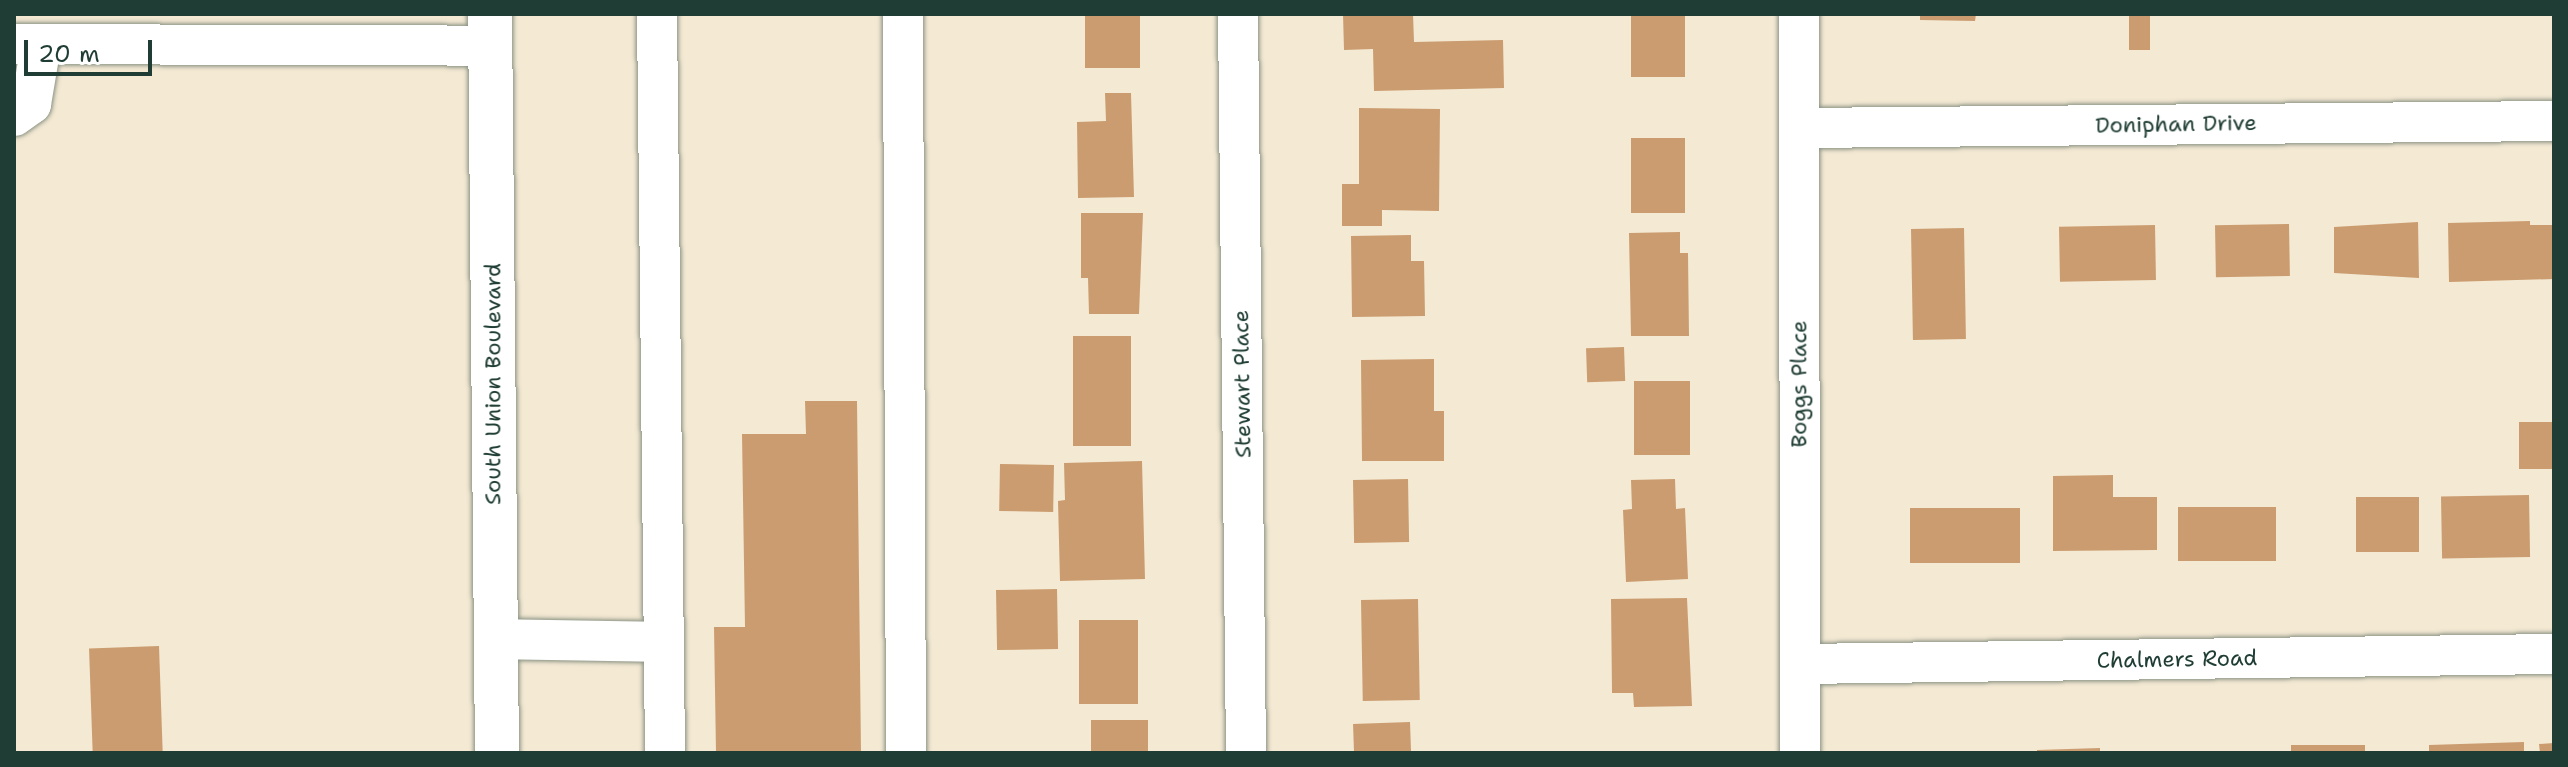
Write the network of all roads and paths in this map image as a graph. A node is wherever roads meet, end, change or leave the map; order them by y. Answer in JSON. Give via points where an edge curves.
{"nodes":[{"id":1,"x":657,"y":14,"type":"edge"},
{"id":2,"x":903,"y":14,"type":"edge"},
{"id":3,"x":1238,"y":14,"type":"edge"},
{"id":4,"x":1799,"y":14,"type":"edge"},
{"id":5,"x":490,"y":30,"type":"edge"},
{"id":6,"x":28,"y":45,"type":"edge"},
{"id":7,"x":14,"y":116,"type":"edge"},
{"id":8,"x":2554,"y":121,"type":"edge"},
{"id":9,"x":1799,"y":128,"type":"junction"},
{"id":10,"x":495,"y":639,"type":"junction"},
{"id":11,"x":664,"y":642,"type":"junction"},
{"id":12,"x":2554,"y":654,"type":"edge"},
{"id":13,"x":1800,"y":664,"type":"junction"},
{"id":14,"x":497,"y":753,"type":"edge"},
{"id":15,"x":665,"y":753,"type":"edge"},
{"id":16,"x":906,"y":753,"type":"edge"},
{"id":17,"x":1246,"y":753,"type":"edge"},
{"id":18,"x":1800,"y":753,"type":"edge"}],
"edges":[{"from":1,"to":11,"type":"street"},
{"from":2,"to":16,"type":"street"},
{"from":3,"to":17,"type":"street","name":"Stewart Place"},
{"from":4,"to":9,"type":"street","name":"Boggs Place"},
{"from":5,"to":6,"type":"street"},
{"from":5,"to":10,"type":"main road","name":"South Union Boulevard"},
{"from":6,"to":7,"type":"street","via":[[31,104]]},
{"from":8,"to":9,"type":"street","name":"Doniphan Drive"},
{"from":9,"to":13,"type":"street","name":"Boggs Place"},
{"from":10,"to":11,"type":"street"},
{"from":10,"to":14,"type":"main road","name":"South Union Boulevard"},
{"from":11,"to":15,"type":"street"},
{"from":12,"to":13,"type":"street","name":"Chalmers Road"},
{"from":13,"to":18,"type":"street","name":"Boggs Place"}]}
